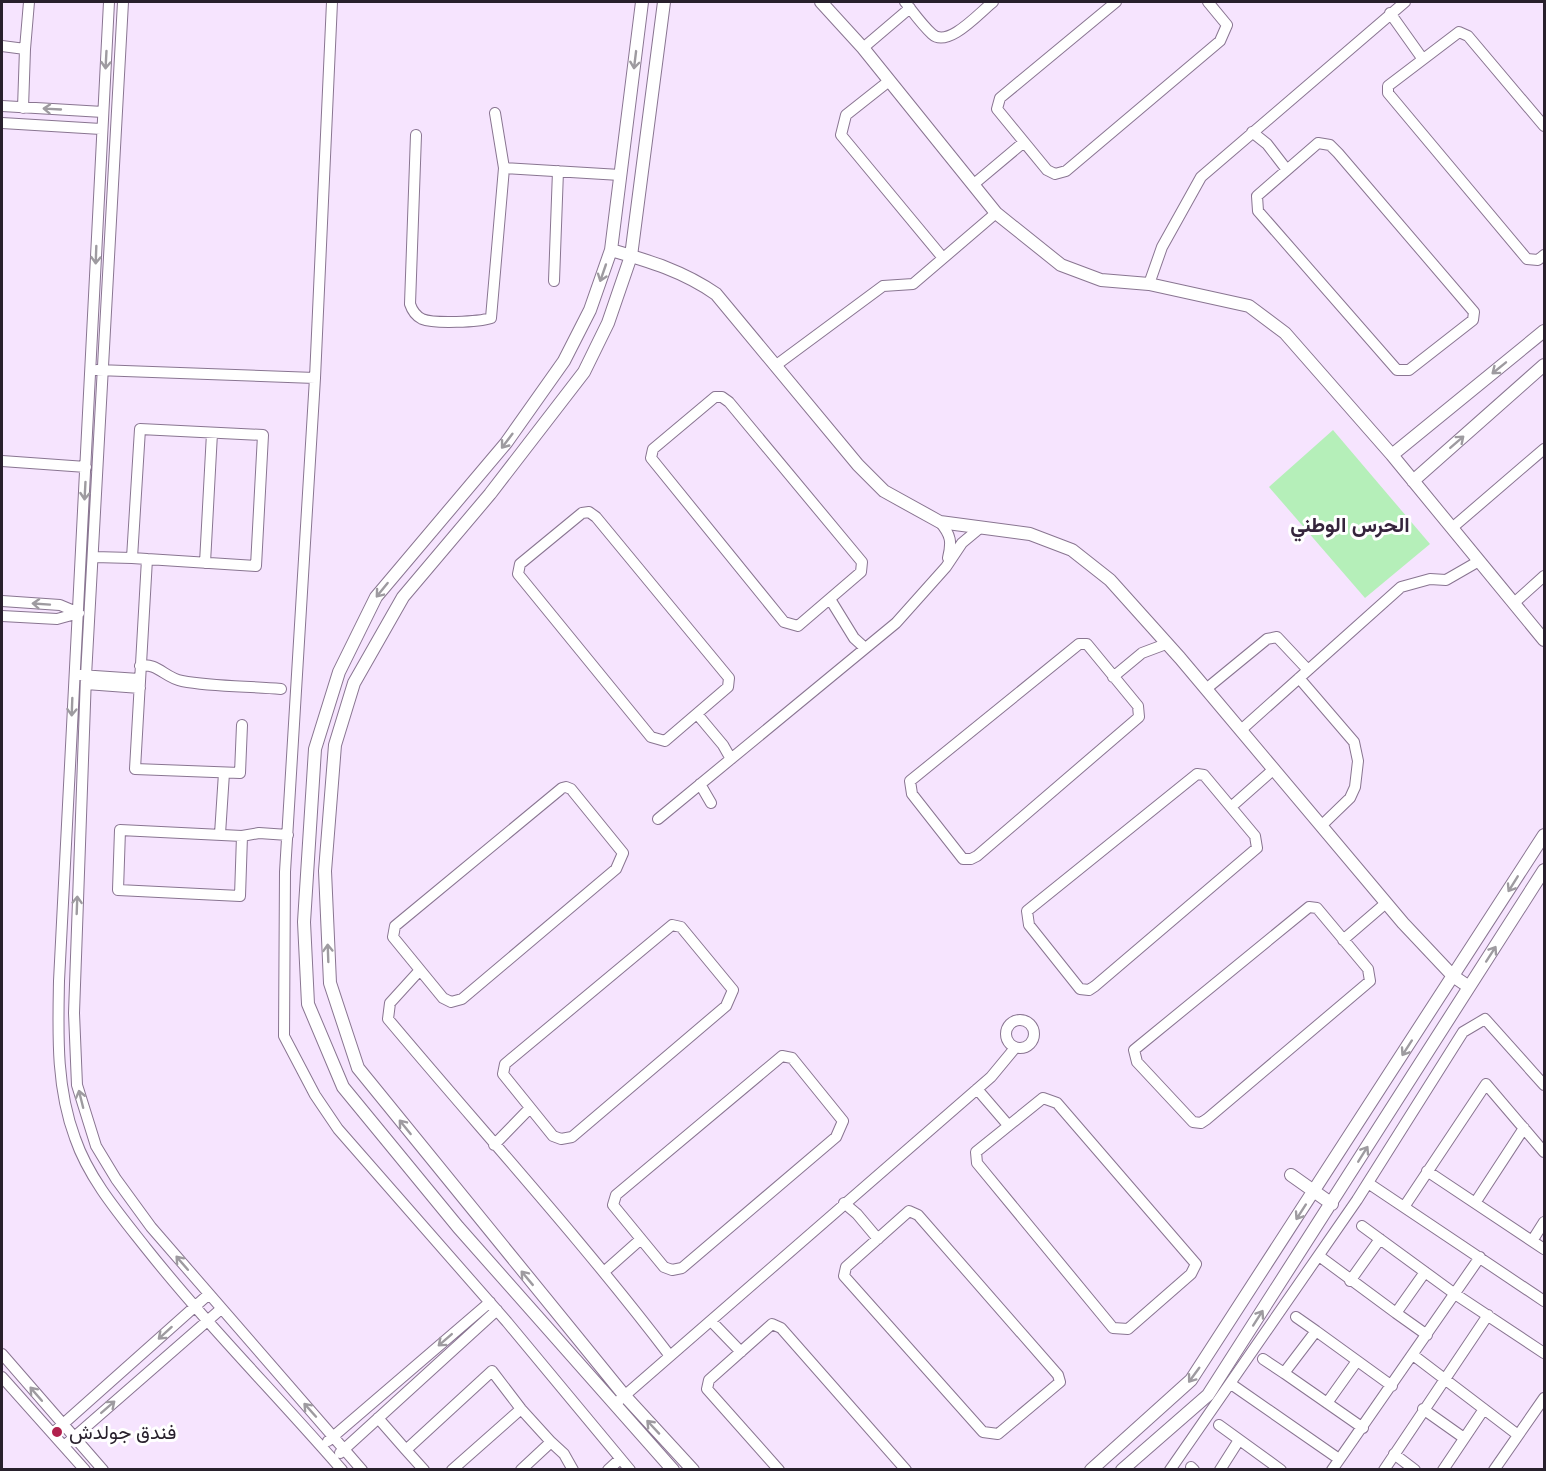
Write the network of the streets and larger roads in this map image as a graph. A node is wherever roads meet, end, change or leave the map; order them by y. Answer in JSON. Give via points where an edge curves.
{"nodes":[{"id":1,"x":29,"y":2,"type":"edge"},
{"id":2,"x":109,"y":2,"type":"edge"},
{"id":3,"x":123,"y":2,"type":"edge"},
{"id":4,"x":332,"y":2,"type":"edge"},
{"id":5,"x":642,"y":2,"type":"edge"},
{"id":6,"x":664,"y":2,"type":"edge"},
{"id":7,"x":821,"y":2,"type":"edge"},
{"id":8,"x":993,"y":2,"type":"edge"},
{"id":9,"x":1116,"y":2,"type":"edge"},
{"id":10,"x":1208,"y":2,"type":"edge"},
{"id":11,"x":1405,"y":2,"type":"edge"},
{"id":12,"x":907,"y":5,"type":"edge"},
{"id":13,"x":1390,"y":13,"type":"junction"},
{"id":14,"x":2,"y":46,"type":"edge"},
{"id":15,"x":863,"y":48,"type":"junction"},
{"id":16,"x":25,"y":49,"type":"junction"},
{"id":17,"x":1422,"y":58,"type":"junction"},
{"id":18,"x":889,"y":81,"type":"junction"},
{"id":19,"x":2,"y":106,"type":"edge"},
{"id":20,"x":23,"y":108,"type":"junction"},
{"id":21,"x":103,"y":112,"type":"junction"},
{"id":22,"x":495,"y":113,"type":"dead end"},
{"id":23,"x":2,"y":123,"type":"edge"},
{"id":24,"x":1545,"y":126,"type":"edge"},
{"id":25,"x":101,"y":129,"type":"junction"},
{"id":26,"x":1252,"y":132,"type":"junction"},
{"id":27,"x":416,"y":135,"type":"dead end"},
{"id":28,"x":1024,"y":142,"type":"junction"},
{"id":29,"x":504,"y":168,"type":"junction"},
{"id":30,"x":1287,"y":170,"type":"junction"},
{"id":31,"x":558,"y":171,"type":"junction"},
{"id":32,"x":620,"y":175,"type":"junction"},
{"id":33,"x":974,"y":184,"type":"junction"},
{"id":34,"x":996,"y":213,"type":"junction"},
{"id":35,"x":611,"y":250,"type":"junction"},
{"id":36,"x":1545,"y":255,"type":"edge"},
{"id":37,"x":631,"y":256,"type":"junction"},
{"id":38,"x":943,"y":258,"type":"junction"},
{"id":39,"x":554,"y":281,"type":"dead end"},
{"id":40,"x":1149,"y":284,"type":"junction"},
{"id":41,"x":1545,"y":331,"type":"edge"},
{"id":42,"x":1545,"y":365,"type":"edge"},
{"id":43,"x":775,"y":366,"type":"junction"},
{"id":44,"x":91,"y":369,"type":"junction"},
{"id":45,"x":104,"y":371,"type":"junction"},
{"id":46,"x":315,"y":378,"type":"junction"},
{"id":47,"x":212,"y":433,"type":"junction"},
{"id":48,"x":1545,"y":449,"type":"edge"},
{"id":49,"x":1392,"y":455,"type":"junction"},
{"id":50,"x":2,"y":460,"type":"edge"},
{"id":51,"x":86,"y":468,"type":"junction"},
{"id":52,"x":1413,"y":481,"type":"junction"},
{"id":53,"x":940,"y":522,"type":"junction"},
{"id":54,"x":980,"y":528,"type":"junction"},
{"id":55,"x":1452,"y":528,"type":"junction"},
{"id":56,"x":94,"y":557,"type":"junction"},
{"id":57,"x":132,"y":558,"type":"junction"},
{"id":58,"x":147,"y":560,"type":"junction"},
{"id":59,"x":1479,"y":561,"type":"junction"},
{"id":60,"x":205,"y":563,"type":"junction"},
{"id":61,"x":946,"y":567,"type":"junction"},
{"id":62,"x":1545,"y":576,"type":"edge"},
{"id":63,"x":830,"y":599,"type":"junction"},
{"id":64,"x":2,"y":601,"type":"edge"},
{"id":65,"x":1514,"y":603,"type":"junction"},
{"id":66,"x":79,"y":613,"type":"junction"},
{"id":67,"x":2,"y":616,"type":"edge"},
{"id":68,"x":1545,"y":640,"type":"edge"},
{"id":69,"x":1166,"y":644,"type":"junction"},
{"id":70,"x":865,"y":648,"type":"junction"},
{"id":71,"x":140,"y":666,"type":"junction"},
{"id":72,"x":1308,"y":670,"type":"junction"},
{"id":73,"x":74,"y":674,"type":"junction"},
{"id":74,"x":1113,"y":677,"type":"junction"},
{"id":75,"x":1299,"y":678,"type":"junction"},
{"id":76,"x":86,"y":680,"type":"junction"},
{"id":77,"x":140,"y":683,"type":"junction"},
{"id":78,"x":280,"y":689,"type":"dead end"},
{"id":79,"x":1206,"y":689,"type":"junction"},
{"id":80,"x":697,"y":714,"type":"junction"},
{"id":81,"x":242,"y":725,"type":"dead end"},
{"id":82,"x":1241,"y":730,"type":"junction"},
{"id":83,"x":731,"y":759,"type":"junction"},
{"id":84,"x":1274,"y":770,"type":"junction"},
{"id":85,"x":224,"y":773,"type":"junction"},
{"id":86,"x":700,"y":784,"type":"junction"},
{"id":87,"x":711,"y":802,"type":"dead end"},
{"id":88,"x":1231,"y":807,"type":"junction"},
{"id":89,"x":658,"y":819,"type":"dead end"},
{"id":90,"x":1321,"y":826,"type":"junction"},
{"id":91,"x":220,"y":834,"type":"junction"},
{"id":92,"x":288,"y":835,"type":"junction"},
{"id":93,"x":1545,"y":835,"type":"edge"},
{"id":94,"x":242,"y":836,"type":"junction"},
{"id":95,"x":1545,"y":870,"type":"edge"},
{"id":96,"x":1386,"y":903,"type":"junction"},
{"id":97,"x":1343,"y":940,"type":"junction"},
{"id":98,"x":420,"y":970,"type":"junction"},
{"id":99,"x":1453,"y":976,"type":"junction"},
{"id":100,"x":1469,"y":987,"type":"junction"},
{"id":101,"x":1015,"y":1048,"type":"dead end"},
{"id":102,"x":1545,"y":1085,"type":"edge"},
{"id":103,"x":976,"y":1089,"type":"junction"},
{"id":104,"x":530,"y":1108,"type":"junction"},
{"id":105,"x":1008,"y":1125,"type":"junction"},
{"id":106,"x":1524,"y":1128,"type":"junction"},
{"id":107,"x":494,"y":1145,"type":"junction"},
{"id":108,"x":1545,"y":1152,"type":"edge"},
{"id":109,"x":1427,"y":1171,"type":"junction"},
{"id":110,"x":1291,"y":1175,"type":"dead end"},
{"id":111,"x":1368,"y":1183,"type":"junction"},
{"id":112,"x":1314,"y":1192,"type":"junction"},
{"id":113,"x":844,"y":1203,"type":"junction"},
{"id":114,"x":1475,"y":1203,"type":"junction"},
{"id":115,"x":1332,"y":1204,"type":"junction"},
{"id":116,"x":1404,"y":1207,"type":"junction"},
{"id":117,"x":1545,"y":1222,"type":"edge"},
{"id":118,"x":1362,"y":1226,"type":"dead end"},
{"id":119,"x":641,"y":1239,"type":"junction"},
{"id":120,"x":878,"y":1239,"type":"junction"},
{"id":121,"x":1380,"y":1239,"type":"junction"},
{"id":122,"x":1532,"y":1241,"type":"junction"},
{"id":123,"x":1545,"y":1250,"type":"edge"},
{"id":124,"x":1319,"y":1256,"type":"junction"},
{"id":125,"x":1480,"y":1257,"type":"junction"},
{"id":126,"x":605,"y":1271,"type":"junction"},
{"id":127,"x":1425,"y":1272,"type":"junction"},
{"id":128,"x":1350,"y":1281,"type":"junction"},
{"id":129,"x":209,"y":1294,"type":"junction"},
{"id":130,"x":1455,"y":1294,"type":"junction"},
{"id":131,"x":1545,"y":1301,"type":"edge"},
{"id":132,"x":493,"y":1306,"type":"junction"},
{"id":133,"x":194,"y":1308,"type":"junction"},
{"id":134,"x":220,"y":1309,"type":"junction"},
{"id":135,"x":1396,"y":1313,"type":"junction"},
{"id":136,"x":1488,"y":1316,"type":"junction"},
{"id":137,"x":1296,"y":1317,"type":"dead end"},
{"id":138,"x":206,"y":1321,"type":"junction"},
{"id":139,"x":711,"y":1321,"type":"junction"},
{"id":140,"x":1316,"y":1331,"type":"junction"},
{"id":141,"x":1429,"y":1331,"type":"junction"},
{"id":142,"x":741,"y":1352,"type":"junction"},
{"id":143,"x":142,"y":1353,"type":"junction"},
{"id":144,"x":1545,"y":1353,"type":"edge"},
{"id":145,"x":2,"y":1354,"type":"edge"},
{"id":146,"x":1413,"y":1355,"type":"junction"},
{"id":147,"x":670,"y":1356,"type":"junction"},
{"id":148,"x":1263,"y":1359,"type":"dead end"},
{"id":149,"x":1357,"y":1361,"type":"junction"},
{"id":150,"x":152,"y":1368,"type":"junction"},
{"id":151,"x":1284,"y":1373,"type":"junction"},
{"id":152,"x":2,"y":1377,"type":"edge"},
{"id":153,"x":1444,"y":1378,"type":"junction"},
{"id":154,"x":1231,"y":1384,"type":"junction"},
{"id":155,"x":1392,"y":1386,"type":"junction"},
{"id":156,"x":1545,"y":1398,"type":"edge"},
{"id":157,"x":619,"y":1400,"type":"junction"},
{"id":158,"x":1327,"y":1403,"type":"junction"},
{"id":159,"x":521,"y":1409,"type":"junction"},
{"id":160,"x":1423,"y":1409,"type":"junction"},
{"id":161,"x":1484,"y":1409,"type":"junction"},
{"id":162,"x":378,"y":1418,"type":"junction"},
{"id":163,"x":63,"y":1425,"type":"junction"},
{"id":164,"x":1219,"y":1425,"type":"dead end"},
{"id":165,"x":1362,"y":1428,"type":"junction"},
{"id":166,"x":53,"y":1433,"type":"junction"},
{"id":167,"x":1518,"y":1435,"type":"junction"},
{"id":168,"x":333,"y":1436,"type":"junction"},
{"id":169,"x":74,"y":1437,"type":"junction"},
{"id":170,"x":1464,"y":1438,"type":"junction"},
{"id":171,"x":1239,"y":1440,"type":"junction"},
{"id":172,"x":551,"y":1442,"type":"junction"},
{"id":173,"x":64,"y":1446,"type":"junction"},
{"id":174,"x":321,"y":1446,"type":"junction"},
{"id":175,"x":345,"y":1449,"type":"junction"},
{"id":176,"x":406,"y":1450,"type":"junction"},
{"id":177,"x":1394,"y":1454,"type":"junction"},
{"id":178,"x":620,"y":1459,"type":"junction"},
{"id":179,"x":333,"y":1460,"type":"junction"},
{"id":180,"x":1339,"y":1460,"type":"junction"},
{"id":181,"x":85,"y":1470,"type":"edge"},
{"id":182,"x":103,"y":1470,"type":"edge"},
{"id":183,"x":342,"y":1470,"type":"edge"},
{"id":184,"x":363,"y":1470,"type":"edge"},
{"id":185,"x":424,"y":1470,"type":"edge"},
{"id":186,"x":452,"y":1470,"type":"edge"},
{"id":187,"x":521,"y":1470,"type":"edge"},
{"id":188,"x":573,"y":1470,"type":"edge"},
{"id":189,"x":608,"y":1470,"type":"edge"},
{"id":190,"x":630,"y":1470,"type":"edge"},
{"id":191,"x":673,"y":1470,"type":"edge"},
{"id":192,"x":693,"y":1470,"type":"edge"},
{"id":193,"x":779,"y":1470,"type":"edge"},
{"id":194,"x":906,"y":1470,"type":"edge"},
{"id":195,"x":1091,"y":1470,"type":"edge"},
{"id":196,"x":1122,"y":1470,"type":"edge"},
{"id":197,"x":1170,"y":1470,"type":"edge"},
{"id":198,"x":1220,"y":1470,"type":"edge"},
{"id":199,"x":1281,"y":1470,"type":"edge"},
{"id":200,"x":1332,"y":1470,"type":"edge"},
{"id":201,"x":1384,"y":1470,"type":"edge"},
{"id":202,"x":1415,"y":1470,"type":"edge"},
{"id":203,"x":1443,"y":1470,"type":"edge"},
{"id":204,"x":1494,"y":1470,"type":"edge"}],
"edges":[{"from":1,"to":16,"type":"street"},
{"from":2,"to":21,"type":"street","one_way":true},
{"from":3,"to":45,"type":"street"},
{"from":4,"to":46,"type":"street"},
{"from":5,"to":32,"type":"street","one_way":true},
{"from":6,"to":37,"type":"street"},
{"from":7,"to":15,"type":"street"},
{"from":8,"to":12,"type":"street","via":[[951,37],[941,39],[933,36]]},
{"from":9,"to":28,"type":"street","via":[[999,98],[997,109]]},
{"from":10,"to":28,"type":"street","via":[[1227,25],[1220,41],[1066,171],[1055,174],[1047,170]]},
{"from":11,"to":13,"type":"street"},
{"from":12,"to":15,"type":"street"},
{"from":13,"to":17,"type":"street"},
{"from":13,"to":26,"type":"street"},
{"from":14,"to":16,"type":"street"},
{"from":15,"to":18,"type":"street"},
{"from":16,"to":20,"type":"street"},
{"from":17,"to":24,"type":"street","via":[[1459,32],[1468,36]]},
{"from":17,"to":36,"type":"street","via":[[1389,86],[1389,93],[1527,259],[1538,260]]},
{"from":18,"to":33,"type":"street"},
{"from":18,"to":38,"type":"street","via":[[846,116],[841,135]]},
{"from":19,"to":20,"type":"street"},
{"from":21,"to":20,"type":"street","one_way":true},
{"from":21,"to":25,"type":"street"},
{"from":22,"to":29,"type":"street"},
{"from":23,"to":25,"type":"street"},
{"from":25,"to":44,"type":"street","one_way":true},
{"from":26,"to":30,"type":"street"},
{"from":26,"to":40,"type":"street","via":[[1201,177],[1161,247]]},
{"from":27,"to":29,"type":"street","via":[[410,304],[423,320],[491,318]]},
{"from":28,"to":33,"type":"street"},
{"from":29,"to":31,"type":"street"},
{"from":30,"to":30,"type":"street","via":[[1318,143],[1330,145],[1474,312],[1473,320],[1409,370],[1397,370],[1258,211],[1257,196]]},
{"from":31,"to":32,"type":"street"},
{"from":31,"to":39,"type":"street"},
{"from":32,"to":35,"type":"street"},
{"from":33,"to":34,"type":"street"},
{"from":34,"to":38,"type":"street"},
{"from":34,"to":40,"type":"street","via":[[1061,265],[1080,274]]},
{"from":35,"to":37,"type":"street"},
{"from":35,"to":157,"type":"street","one_way":true,"via":[[590,310],[564,361],[506,443],[376,597],[339,672],[315,749],[304,922],[308,1004],[343,1087],[458,1227]]},
{"from":37,"to":43,"type":"street","via":[[689,276],[716,294]]},
{"from":157,"to":37,"type":"street","one_way":true,"via":[[358,1068],[330,983],[325,871],[335,745],[354,683],[404,597],[584,372],[608,323]]},
{"from":38,"to":43,"type":"street","via":[[913,284],[883,286]]},
{"from":40,"to":49,"type":"street","via":[[1249,306],[1285,333]]},
{"from":41,"to":49,"type":"street","one_way":true},
{"from":52,"to":42,"type":"street","one_way":true},
{"from":43,"to":53,"type":"street","via":[[884,491]]},
{"from":44,"to":45,"type":"street"},
{"from":44,"to":51,"type":"street"},
{"from":45,"to":46,"type":"street"},
{"from":45,"to":56,"type":"street"},
{"from":46,"to":92,"type":"street"},
{"from":47,"to":57,"type":"street","via":[[140,429]]},
{"from":47,"to":60,"type":"street"},
{"from":47,"to":60,"type":"street","via":[[263,435],[256,566]]},
{"from":48,"to":55,"type":"street"},
{"from":49,"to":52,"type":"street"},
{"from":50,"to":51,"type":"street"},
{"from":51,"to":66,"type":"street","one_way":true},
{"from":52,"to":55,"type":"street"},
{"from":53,"to":54,"type":"street"},
{"from":53,"to":61,"type":"street","via":[[950,534]]},
{"from":54,"to":61,"type":"street","via":[[962,543]]},
{"from":54,"to":69,"type":"street","via":[[1030,534],[1072,550],[1110,580]]},
{"from":55,"to":59,"type":"street"},
{"from":56,"to":57,"type":"street"},
{"from":56,"to":76,"type":"street"},
{"from":57,"to":58,"type":"street"},
{"from":58,"to":60,"type":"street"},
{"from":58,"to":71,"type":"street"},
{"from":59,"to":65,"type":"street"},
{"from":59,"to":72,"type":"street","via":[[1446,580],[1430,579],[1401,586]]},
{"from":61,"to":70,"type":"street","via":[[896,623]]},
{"from":62,"to":65,"type":"street"},
{"from":63,"to":63,"type":"street","via":[[861,572],[859,556],[729,402],[715,397],[653,449],[651,458],[784,622],[798,626]]},
{"from":63,"to":70,"type":"street","via":[[854,638]]},
{"from":66,"to":64,"type":"street","one_way":true,"via":[[60,605]]},
{"from":65,"to":68,"type":"street"},
{"from":66,"to":67,"type":"street","via":[[57,620]]},
{"from":66,"to":73,"type":"street"},
{"from":69,"to":74,"type":"street","via":[[1142,653]]},
{"from":69,"to":79,"type":"street"},
{"from":70,"to":83,"type":"street"},
{"from":71,"to":77,"type":"street"},
{"from":71,"to":78,"type":"street","via":[[157,667],[167,677],[184,681]]},
{"from":72,"to":75,"type":"street"},
{"from":72,"to":79,"type":"street","via":[[1277,637],[1267,639]]},
{"from":73,"to":76,"type":"street"},
{"from":73,"to":133,"type":"street","one_way":true,"via":[[59,981],[58,1054],[63,1098],[75,1140],[100,1187]]},
{"from":74,"to":74,"type":"street","via":[[1138,706],[1139,717],[977,856],[963,859],[912,794],[910,781],[1073,646],[1087,644]]},
{"from":75,"to":82,"type":"street"},
{"from":75,"to":90,"type":"street","via":[[1354,742],[1358,761],[1350,798]]},
{"from":76,"to":77,"type":"street"},
{"from":129,"to":76,"type":"street","one_way":true,"via":[[116,1179],[96,1146],[77,1085],[74,1013]]},
{"from":77,"to":85,"type":"street","via":[[135,769]]},
{"from":79,"to":82,"type":"street"},
{"from":80,"to":80,"type":"street","via":[[728,687],[726,672],[596,517],[582,513],[520,564],[518,574],[651,737],[665,741]]},
{"from":80,"to":83,"type":"street"},
{"from":81,"to":85,"type":"street","via":[[240,773]]},
{"from":82,"to":84,"type":"street"},
{"from":83,"to":86,"type":"street"},
{"from":84,"to":88,"type":"street"},
{"from":84,"to":90,"type":"street"},
{"from":85,"to":91,"type":"street"},
{"from":86,"to":87,"type":"street"},
{"from":86,"to":89,"type":"street"},
{"from":88,"to":88,"type":"street","via":[[1255,836],[1257,848],[1095,987],[1080,989],[1029,925],[1027,911],[1191,777],[1204,775]]},
{"from":90,"to":96,"type":"street"},
{"from":91,"to":94,"type":"street"},
{"from":91,"to":94,"type":"street","via":[[120,830],[118,890],[240,897]]},
{"from":92,"to":94,"type":"street"},
{"from":92,"to":132,"type":"street","via":[[284,1036],[338,1129]]},
{"from":93,"to":99,"type":"street","one_way":true},
{"from":100,"to":95,"type":"street","one_way":true},
{"from":96,"to":97,"type":"street"},
{"from":96,"to":99,"type":"street"},
{"from":97,"to":97,"type":"street","via":[[1368,969],[1370,981],[1201,1123],[1193,1122],[1137,1062],[1134,1050],[1140,1044],[1303,910],[1317,908]]},
{"from":98,"to":98,"type":"street","via":[[443,998],[451,1002],[462,999],[616,869],[623,853],[571,789],[562,788],[395,926],[393,937]]},
{"from":98,"to":107,"type":"street","via":[[390,1003],[388,1019]]},
{"from":99,"to":100,"type":"street"},
{"from":99,"to":112,"type":"street","one_way":true},
{"from":115,"to":100,"type":"street","one_way":true},
{"from":101,"to":103,"type":"street"},
{"from":102,"to":111,"type":"street","via":[[1494,1026],[1480,1020],[1463,1032]]},
{"from":103,"to":105,"type":"street"},
{"from":103,"to":113,"type":"street"},
{"from":104,"to":104,"type":"street","via":[[553,1136],[572,1137],[726,1006],[733,990],[681,927],[672,925],[505,1064],[503,1074]]},
{"from":104,"to":107,"type":"street"},
{"from":105,"to":105,"type":"street","via":[[1043,1098],[1058,1103],[1196,1264],[1191,1274],[1128,1329],[1113,1328],[977,1163],[976,1152]]},
{"from":106,"to":108,"type":"street"},
{"from":106,"to":109,"type":"street","via":[[1486,1084]]},
{"from":106,"to":114,"type":"street"},
{"from":107,"to":126,"type":"street"},
{"from":109,"to":114,"type":"street"},
{"from":109,"to":116,"type":"street"},
{"from":110,"to":112,"type":"street"},
{"from":111,"to":116,"type":"street"},
{"from":111,"to":124,"type":"street"},
{"from":112,"to":115,"type":"street"},
{"from":112,"to":195,"type":"street","one_way":true,"via":[[1191,1380]]},
{"from":113,"to":120,"type":"street"},
{"from":113,"to":139,"type":"street"},
{"from":114,"to":122,"type":"street"},
{"from":196,"to":115,"type":"street","one_way":true,"via":[[1208,1395]]},
{"from":116,"to":125,"type":"street"},
{"from":117,"to":122,"type":"street"},
{"from":118,"to":121,"type":"street"},
{"from":119,"to":119,"type":"street","via":[[664,1267],[682,1268],[836,1137],[843,1121],[792,1058],[782,1056],[616,1195],[613,1205]]},
{"from":119,"to":126,"type":"street"},
{"from":120,"to":120,"type":"street","via":[[909,1211],[918,1215],[1058,1375],[1060,1382],[998,1434],[983,1432],[844,1276],[846,1267]]},
{"from":121,"to":127,"type":"street"},
{"from":121,"to":128,"type":"street"},
{"from":122,"to":123,"type":"street"},
{"from":124,"to":128,"type":"street"},
{"from":124,"to":154,"type":"street"},
{"from":125,"to":130,"type":"street"},
{"from":125,"to":131,"type":"street"},
{"from":126,"to":147,"type":"street"},
{"from":127,"to":130,"type":"street"},
{"from":127,"to":135,"type":"street"},
{"from":128,"to":135,"type":"street"},
{"from":129,"to":133,"type":"street"},
{"from":129,"to":134,"type":"street"},
{"from":130,"to":136,"type":"street"},
{"from":130,"to":141,"type":"street"},
{"from":132,"to":162,"type":"street"},
{"from":132,"to":168,"type":"street","one_way":true},
{"from":132,"to":178,"type":"street"},
{"from":133,"to":138,"type":"street"},
{"from":133,"to":143,"type":"street","one_way":true},
{"from":134,"to":138,"type":"street"},
{"from":168,"to":134,"type":"street","one_way":true},
{"from":135,"to":141,"type":"street"},
{"from":136,"to":144,"type":"street"},
{"from":136,"to":153,"type":"street"},
{"from":137,"to":140,"type":"street"},
{"from":138,"to":150,"type":"street"},
{"from":138,"to":174,"type":"street"},
{"from":139,"to":142,"type":"street"},
{"from":139,"to":147,"type":"street"},
{"from":140,"to":149,"type":"street"},
{"from":140,"to":151,"type":"street"},
{"from":141,"to":146,"type":"street"},
{"from":142,"to":193,"type":"street","via":[[709,1380],[707,1389]]},
{"from":142,"to":194,"type":"street","via":[[772,1324],[781,1328]]},
{"from":143,"to":150,"type":"street"},
{"from":143,"to":163,"type":"street"},
{"from":163,"to":145,"type":"street","one_way":true},
{"from":146,"to":153,"type":"street"},
{"from":146,"to":155,"type":"street"},
{"from":147,"to":157,"type":"street"},
{"from":148,"to":151,"type":"street"},
{"from":149,"to":155,"type":"street"},
{"from":149,"to":158,"type":"street"},
{"from":169,"to":150,"type":"street","one_way":true},
{"from":151,"to":158,"type":"street"},
{"from":152,"to":166,"type":"street"},
{"from":153,"to":160,"type":"street"},
{"from":153,"to":161,"type":"street"},
{"from":154,"to":180,"type":"street"},
{"from":154,"to":197,"type":"street"},
{"from":155,"to":165,"type":"street"},
{"from":156,"to":167,"type":"street"},
{"from":157,"to":191,"type":"street"},
{"from":192,"to":157,"type":"street","one_way":true},
{"from":158,"to":165,"type":"street"},
{"from":159,"to":172,"type":"street"},
{"from":159,"to":176,"type":"street","via":[[492,1371]]},
{"from":159,"to":186,"type":"street"},
{"from":160,"to":170,"type":"street"},
{"from":160,"to":177,"type":"street"},
{"from":161,"to":167,"type":"street"},
{"from":161,"to":170,"type":"street"},
{"from":162,"to":175,"type":"street"},
{"from":162,"to":176,"type":"street"},
{"from":163,"to":166,"type":"street"},
{"from":163,"to":169,"type":"street"},
{"from":164,"to":171,"type":"street"},
{"from":165,"to":180,"type":"street"},
{"from":166,"to":173,"type":"street"},
{"from":167,"to":204,"type":"street"},
{"from":168,"to":174,"type":"street"},
{"from":168,"to":175,"type":"street"},
{"from":169,"to":173,"type":"street"},
{"from":169,"to":182,"type":"street"},
{"from":170,"to":203,"type":"street"},
{"from":171,"to":198,"type":"street"},
{"from":171,"to":199,"type":"street"},
{"from":172,"to":187,"type":"street"},
{"from":172,"to":188,"type":"street"},
{"from":173,"to":181,"type":"street"},
{"from":174,"to":179,"type":"street"},
{"from":175,"to":179,"type":"street"},
{"from":175,"to":184,"type":"street"},
{"from":176,"to":185,"type":"street"},
{"from":177,"to":201,"type":"street"},
{"from":177,"to":202,"type":"street"},
{"from":178,"to":189,"type":"street"},
{"from":178,"to":190,"type":"street"},
{"from":179,"to":183,"type":"street"},
{"from":180,"to":200,"type":"street"}]}
